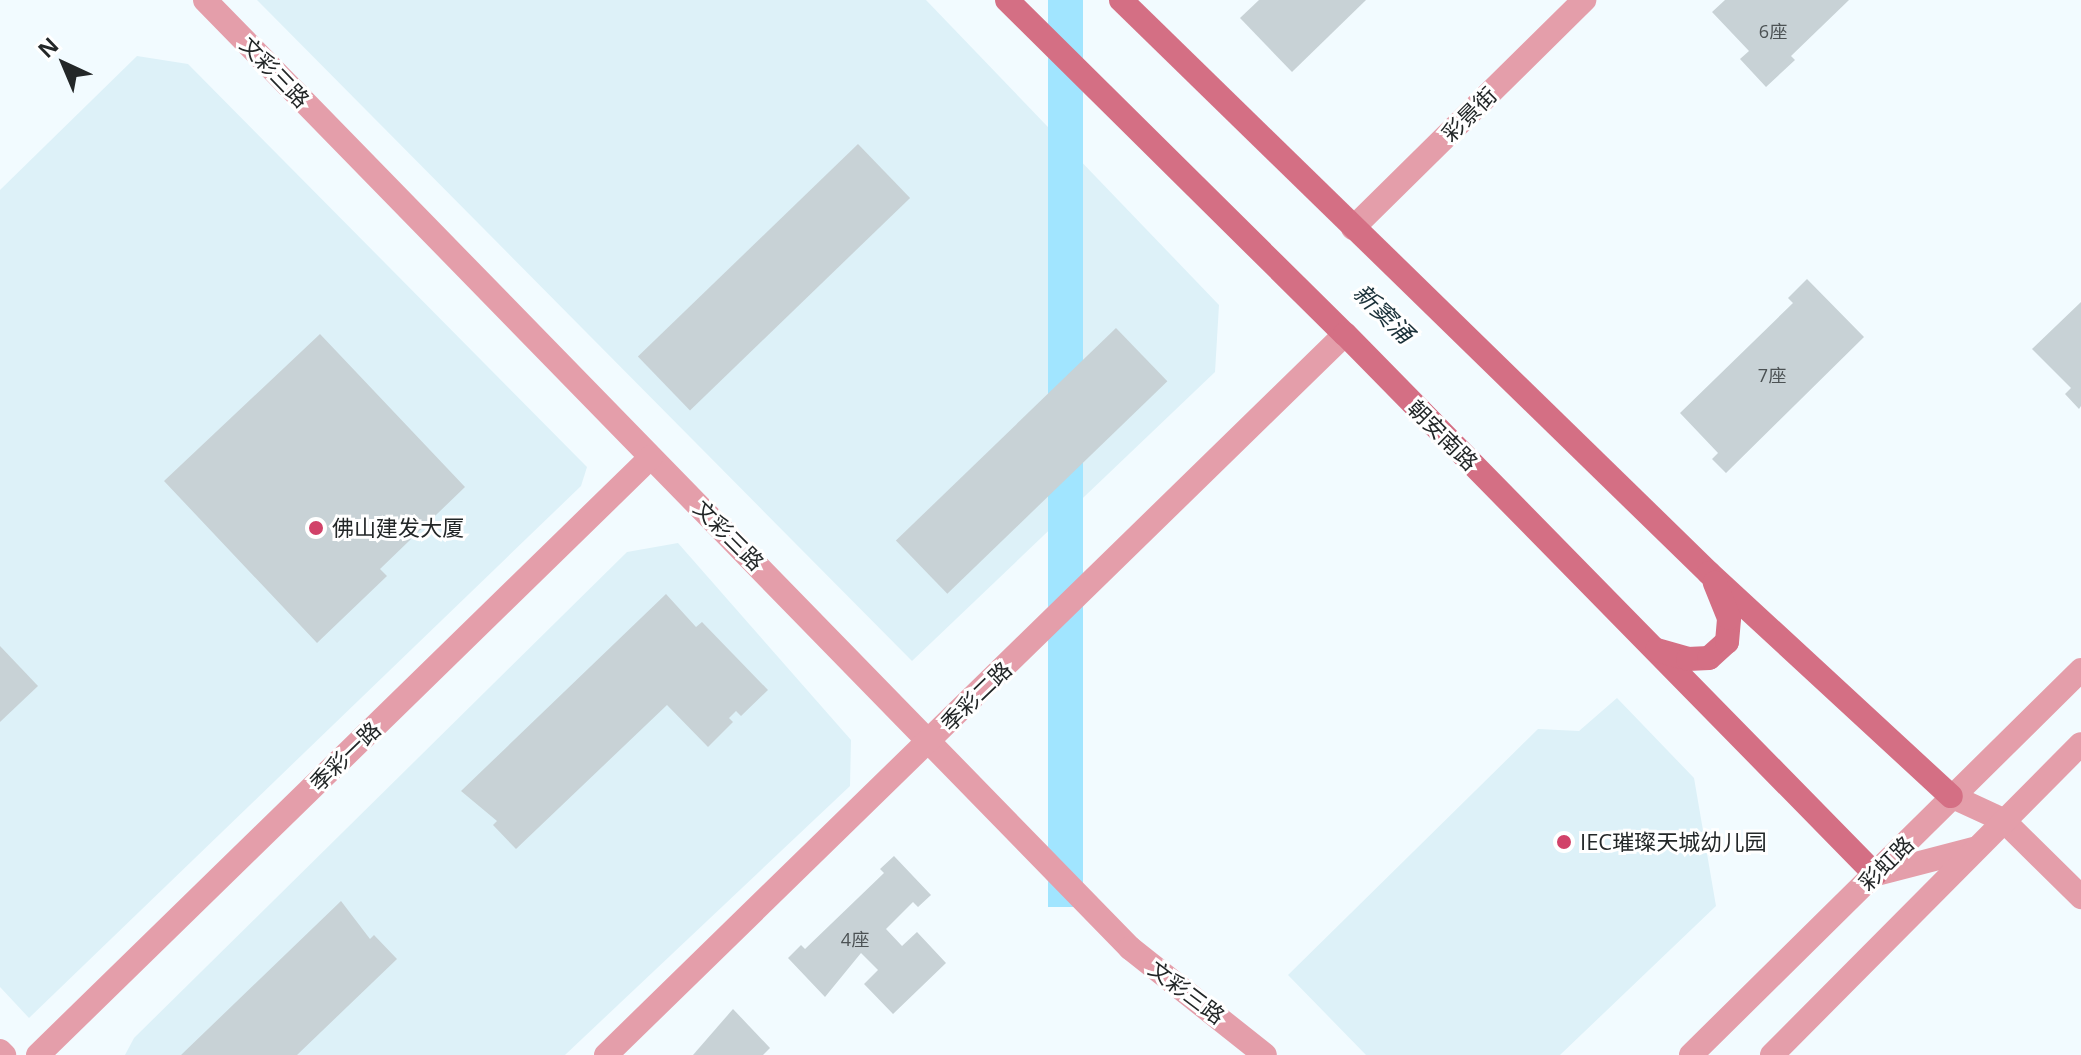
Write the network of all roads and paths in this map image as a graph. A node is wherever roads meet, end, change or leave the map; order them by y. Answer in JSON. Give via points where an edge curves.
{"nodes":[{"id":1,"x":205,"y":0,"type":"edge"},
{"id":2,"x":1007,"y":0,"type":"edge"},
{"id":3,"x":1121,"y":0,"type":"edge"},
{"id":4,"x":1584,"y":0,"type":"edge"},
{"id":5,"x":1353,"y":228,"type":"junction"},
{"id":6,"x":1345,"y":334,"type":"junction"},
{"id":7,"x":651,"y":457,"type":"junction"},
{"id":8,"x":1709,"y":573,"type":"junction"},
{"id":9,"x":1654,"y":649,"type":"junction"},
{"id":10,"x":2081,"y":670,"type":"edge"},
{"id":11,"x":931,"y":740,"type":"junction"},
{"id":12,"x":2081,"y":744,"type":"edge"},
{"id":13,"x":1951,"y":796,"type":"junction"},
{"id":14,"x":2003,"y":820,"type":"junction"},
{"id":15,"x":1977,"y":848,"type":"junction"},
{"id":16,"x":1875,"y":874,"type":"junction"},
{"id":17,"x":2081,"y":897,"type":"edge"},
{"id":18,"x":38,"y":1055,"type":"edge"},
{"id":19,"x":606,"y":1055,"type":"edge"},
{"id":20,"x":1265,"y":1055,"type":"edge"},
{"id":21,"x":1691,"y":1055,"type":"edge"},
{"id":22,"x":1772,"y":1055,"type":"edge"}],
"edges":[{"from":1,"to":7,"type":"street","name":"文彩三路"},
{"from":2,"to":6,"type":"main road","name":"朝安南路"},
{"from":3,"to":5,"type":"main road"},
{"from":4,"to":5,"type":"street","name":"彩景街"},
{"from":5,"to":8,"type":"main road"},
{"from":6,"to":9,"type":"main road","name":"朝安南路"},
{"from":6,"to":11,"type":"street","name":"季彩二路"},
{"from":7,"to":11,"type":"street","name":"文彩三路"},
{"from":7,"to":18,"type":"street","name":"季彩一路"},
{"from":8,"to":9,"type":"main road","via":[[1724,597],[1727,642],[1709,658],[1688,659]]},
{"from":8,"to":13,"type":"main road"},
{"from":9,"to":16,"type":"main road","name":"朝安南路"},
{"from":10,"to":13,"type":"street","name":"彩虹路"},
{"from":11,"to":19,"type":"street","name":"季彩二路"},
{"from":11,"to":20,"type":"street","name":"文彩三路","via":[[1130,948]]},
{"from":12,"to":14,"type":"street"},
{"from":13,"to":14,"type":"street"},
{"from":13,"to":16,"type":"street","name":"彩虹路"},
{"from":14,"to":15,"type":"street"},
{"from":14,"to":17,"type":"street"},
{"from":15,"to":16,"type":"street"},
{"from":15,"to":22,"type":"street"},
{"from":16,"to":21,"type":"street","name":"彩虹路"}]}
